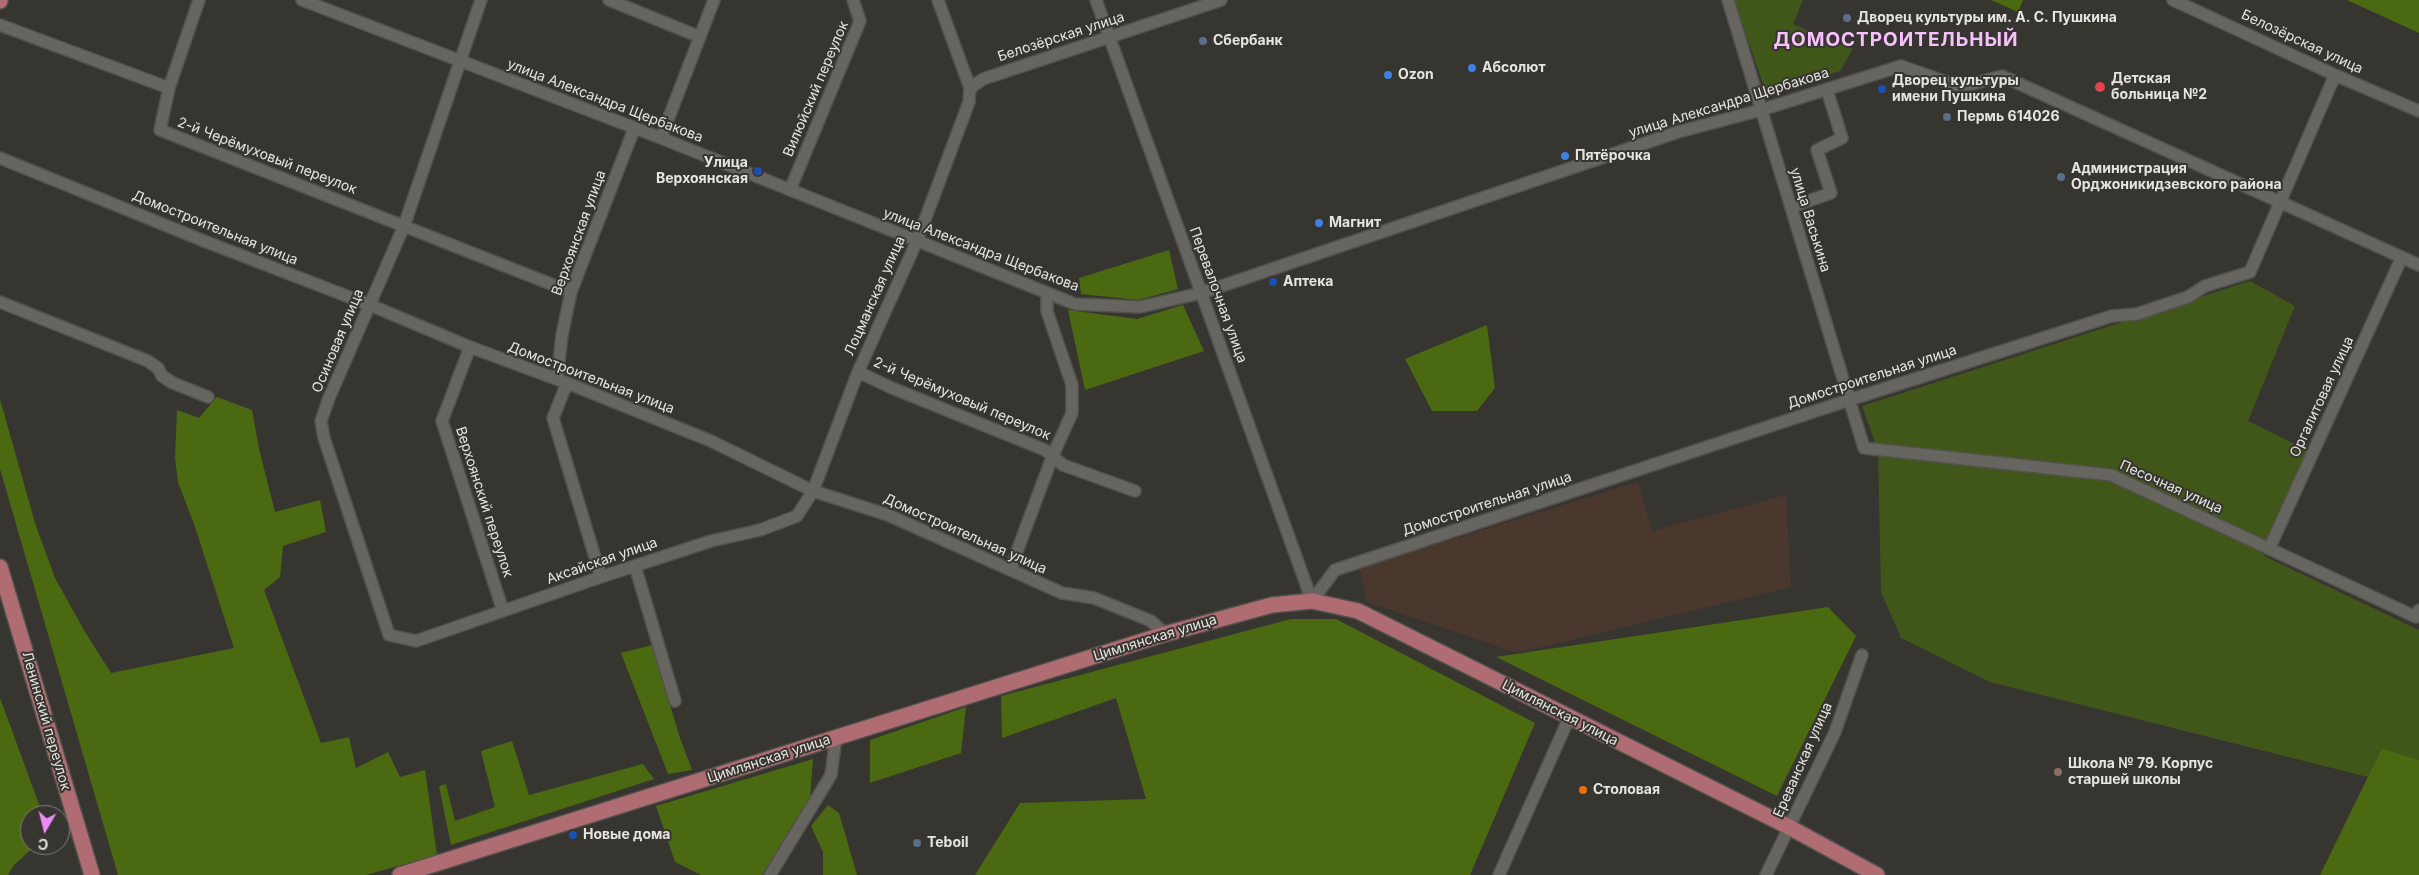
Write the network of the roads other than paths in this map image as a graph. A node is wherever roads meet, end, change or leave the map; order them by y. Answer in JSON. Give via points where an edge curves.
{"nodes":[{"id":1,"x":199,"y":0,"type":"edge"},
{"id":2,"x":302,"y":0,"type":"edge"},
{"id":3,"x":481,"y":0,"type":"edge"},
{"id":4,"x":609,"y":0,"type":"edge"},
{"id":5,"x":714,"y":0,"type":"edge"},
{"id":6,"x":853,"y":0,"type":"edge"},
{"id":7,"x":938,"y":0,"type":"edge"},
{"id":8,"x":1096,"y":0,"type":"edge"},
{"id":9,"x":1221,"y":0,"type":"edge"},
{"id":10,"x":1728,"y":0,"type":"edge"},
{"id":11,"x":2173,"y":0,"type":"edge"},
{"id":12,"x":0,"y":25,"type":"edge"},
{"id":13,"x":700,"y":37,"type":"junction"},
{"id":14,"x":1109,"y":38,"type":"junction"},
{"id":15,"x":460,"y":61,"type":"junction"},
{"id":16,"x":2336,"y":75,"type":"junction"},
{"id":17,"x":169,"y":88,"type":"junction"},
{"id":18,"x":970,"y":88,"type":"junction"},
{"id":19,"x":1827,"y":90,"type":"junction"},
{"id":20,"x":1761,"y":110,"type":"junction"},
{"id":21,"x":2419,"y":111,"type":"edge"},
{"id":22,"x":634,"y":129,"type":"junction"},
{"id":23,"x":661,"y":138,"type":"junction"},
{"id":24,"x":0,"y":158,"type":"edge"},
{"id":25,"x":790,"y":190,"type":"junction"},
{"id":26,"x":2281,"y":201,"type":"junction"},
{"id":27,"x":1791,"y":207,"type":"junction"},
{"id":28,"x":404,"y":226,"type":"junction"},
{"id":29,"x":917,"y":241,"type":"junction"},
{"id":30,"x":2402,"y":257,"type":"junction"},
{"id":31,"x":2419,"y":265,"type":"edge"},
{"id":32,"x":571,"y":292,"type":"junction"},
{"id":33,"x":1048,"y":293,"type":"junction"},
{"id":34,"x":1201,"y":293,"type":"junction"},
{"id":35,"x":0,"y":302,"type":"edge"},
{"id":36,"x":370,"y":304,"type":"junction"},
{"id":37,"x":470,"y":347,"type":"junction"},
{"id":38,"x":858,"y":372,"type":"junction"},
{"id":39,"x":562,"y":381,"type":"junction"},
{"id":40,"x":208,"y":397,"type":"dead end"},
{"id":41,"x":1849,"y":400,"type":"junction"},
{"id":42,"x":1864,"y":448,"type":"joint"},
{"id":43,"x":1053,"y":455,"type":"junction"},
{"id":44,"x":813,"y":491,"type":"junction"},
{"id":45,"x":1135,"y":492,"type":"dead end"},
{"id":46,"x":2269,"y":549,"type":"junction"},
{"id":47,"x":635,"y":566,"type":"junction"},
{"id":48,"x":0,"y":568,"type":"edge"},
{"id":49,"x":1010,"y":570,"type":"junction"},
{"id":50,"x":601,"y":577,"type":"junction"},
{"id":51,"x":1312,"y":600,"type":"junction"},
{"id":52,"x":503,"y":611,"type":"junction"},
{"id":53,"x":2418,"y":614,"type":"edge"},
{"id":54,"x":1165,"y":634,"type":"junction"},
{"id":55,"x":388,"y":635,"type":"joint"},
{"id":56,"x":1862,"y":655,"type":"dead end"},
{"id":57,"x":675,"y":701,"type":"dead end"},
{"id":58,"x":1569,"y":718,"type":"junction"},
{"id":59,"x":836,"y":737,"type":"junction"},
{"id":60,"x":1789,"y":827,"type":"junction"},
{"id":61,"x":92,"y":875,"type":"edge"},
{"id":62,"x":400,"y":875,"type":"edge"},
{"id":63,"x":770,"y":875,"type":"edge"},
{"id":64,"x":1499,"y":875,"type":"edge"},
{"id":65,"x":1766,"y":875,"type":"edge"},
{"id":66,"x":1877,"y":875,"type":"edge"}],
"edges":[{"from":1,"to":17,"type":"street"},
{"from":2,"to":15,"type":"street","name":"улица Александра Щербакова"},
{"from":3,"to":15,"type":"street","name":"Осиновая улица"},
{"from":4,"to":13,"type":"street"},
{"from":5,"to":13,"type":"street"},
{"from":6,"to":25,"type":"street","name":"Вилюйский переулок","via":[[860,21]]},
{"from":7,"to":18,"type":"street"},
{"from":8,"to":14,"type":"street","name":"Перевалочная улица"},
{"from":9,"to":14,"type":"street","name":"Белозёрская улица"},
{"from":10,"to":20,"type":"street","name":"улица Васькина"},
{"from":11,"to":16,"type":"street","name":"Белозёрская улица"},
{"from":12,"to":17,"type":"street"},
{"from":13,"to":23,"type":"street"},
{"from":14,"to":18,"type":"street","name":"Белозёрская улица","via":[[991,76]]},
{"from":14,"to":34,"type":"street","name":"Перевалочная улица"},
{"from":15,"to":22,"type":"street","name":"улица Александра Щербакова"},
{"from":15,"to":28,"type":"street","name":"Осиновая улица"},
{"from":16,"to":21,"type":"street","name":"Белозёрская улица"},
{"from":16,"to":26,"type":"street","name":"Домостроительная улица"},
{"from":17,"to":28,"type":"street","name":"2-й Черёмуховый переулок","via":[[160,130]]},
{"from":18,"to":29,"type":"street","name":"Лоцманская улица","via":[[969,102]]},
{"from":19,"to":20,"type":"street","name":"улица Александра Щербакова"},
{"from":19,"to":26,"type":"street","name":"улица Александра Щербакова","via":[[1901,66],[1955,85],[2002,76]]},
{"from":19,"to":27,"type":"street","via":[[1842,138],[1817,150],[1831,193]]},
{"from":20,"to":27,"type":"street","name":"улица Васькина"},
{"from":20,"to":34,"type":"street","name":"улица Александра Щербакова","via":[[1678,132]]},
{"from":22,"to":23,"type":"street","name":"улица Александра Щербакова"},
{"from":22,"to":32,"type":"street","name":"Верхоянская улица"},
{"from":23,"to":25,"type":"street","name":"улица Александра Щербакова"},
{"from":24,"to":36,"type":"street","name":"Домостроительная улица"},
{"from":25,"to":29,"type":"street","name":"улица Александра Щербакова"},
{"from":26,"to":30,"type":"street","name":"улица Александра Щербакова"},
{"from":26,"to":41,"type":"street","name":"Домостроительная улица","via":[[2250,272],[2205,286],[2188,297],[2145,311],[2112,316]]},
{"from":27,"to":41,"type":"street","name":"улица Васькина"},
{"from":28,"to":32,"type":"street","name":"2-й Черёмуховый переулок"},
{"from":28,"to":36,"type":"street","name":"Осиновая улица"},
{"from":29,"to":33,"type":"street","name":"улица Александра Щербакова"},
{"from":29,"to":38,"type":"street","name":"Лоцманская улица"},
{"from":30,"to":31,"type":"street","name":"улица Александра Щербакова"},
{"from":30,"to":46,"type":"street","name":"Оргалитовая улица"},
{"from":32,"to":39,"type":"street","name":"Верхоянская улица","via":[[562,335]]},
{"from":33,"to":34,"type":"street","name":"улица Александра Щербакова","via":[[1075,304],[1140,307]]},
{"from":33,"to":43,"type":"street","via":[[1047,312],[1072,385],[1072,413]]},
{"from":34,"to":51,"type":"street","name":"Перевалочная улица"},
{"from":35,"to":40,"type":"street","via":[[148,361],[173,383]]},
{"from":36,"to":37,"type":"street","name":"Домостроительная улица"},
{"from":36,"to":55,"type":"street","name":"Осиновая улица","via":[[321,421]]},
{"from":37,"to":39,"type":"street","name":"Домостроительная улица"},
{"from":37,"to":52,"type":"street","name":"Верхоянский переулок","via":[[442,421]]},
{"from":38,"to":43,"type":"street","name":"2-й Черёмуховый переулок"},
{"from":38,"to":44,"type":"street","name":"Лоцманская улица"},
{"from":39,"to":44,"type":"street","name":"Домостроительная улица","via":[[711,441]]},
{"from":39,"to":50,"type":"street","name":"Верхоянская улица","via":[[553,418]]},
{"from":41,"to":42,"type":"street","name":"улица Васькина"},
{"from":41,"to":51,"type":"street","name":"Домостроительная улица","via":[[1335,570]]},
{"from":42,"to":46,"type":"street","name":"Песочная улица","via":[[2111,475]]},
{"from":43,"to":45,"type":"street","name":"2-й Черёмуховый переулок","via":[[1063,465]]},
{"from":43,"to":49,"type":"street"},
{"from":44,"to":47,"type":"street","name":"Аксайская улица","via":[[797,516]]},
{"from":44,"to":49,"type":"street","name":"Домостроительная улица","via":[[888,515]]},
{"from":46,"to":53,"type":"street","name":"Песочная улица"},
{"from":47,"to":50,"type":"street","name":"Аксайская улица"},
{"from":47,"to":57,"type":"street"},
{"from":48,"to":61,"type":"main road","name":"Ленинский переулок"},
{"from":49,"to":54,"type":"street","name":"Домостроительная улица","via":[[1062,593],[1094,598],[1151,621]]},
{"from":50,"to":52,"type":"street","name":"Аксайская улица"},
{"from":51,"to":54,"type":"main road","name":"Цимлянская улица","via":[[1272,605]]},
{"from":51,"to":58,"type":"main road","name":"Цимлянская улица","via":[[1358,611]]},
{"from":52,"to":55,"type":"street","name":"Аксайская улица","via":[[416,641]]},
{"from":54,"to":59,"type":"main road","name":"Цимлянская улица"},
{"from":56,"to":60,"type":"street","name":"Ереванская улица","via":[[1835,732]]},
{"from":58,"to":60,"type":"main road","name":"Цимлянская улица"},
{"from":58,"to":64,"type":"street"},
{"from":59,"to":62,"type":"main road","name":"Цимлянская улица"},
{"from":59,"to":63,"type":"street","via":[[832,775]]},
{"from":60,"to":65,"type":"street","name":"Ереванская улица"},
{"from":60,"to":66,"type":"main road","name":"Цимлянская улица"}]}
